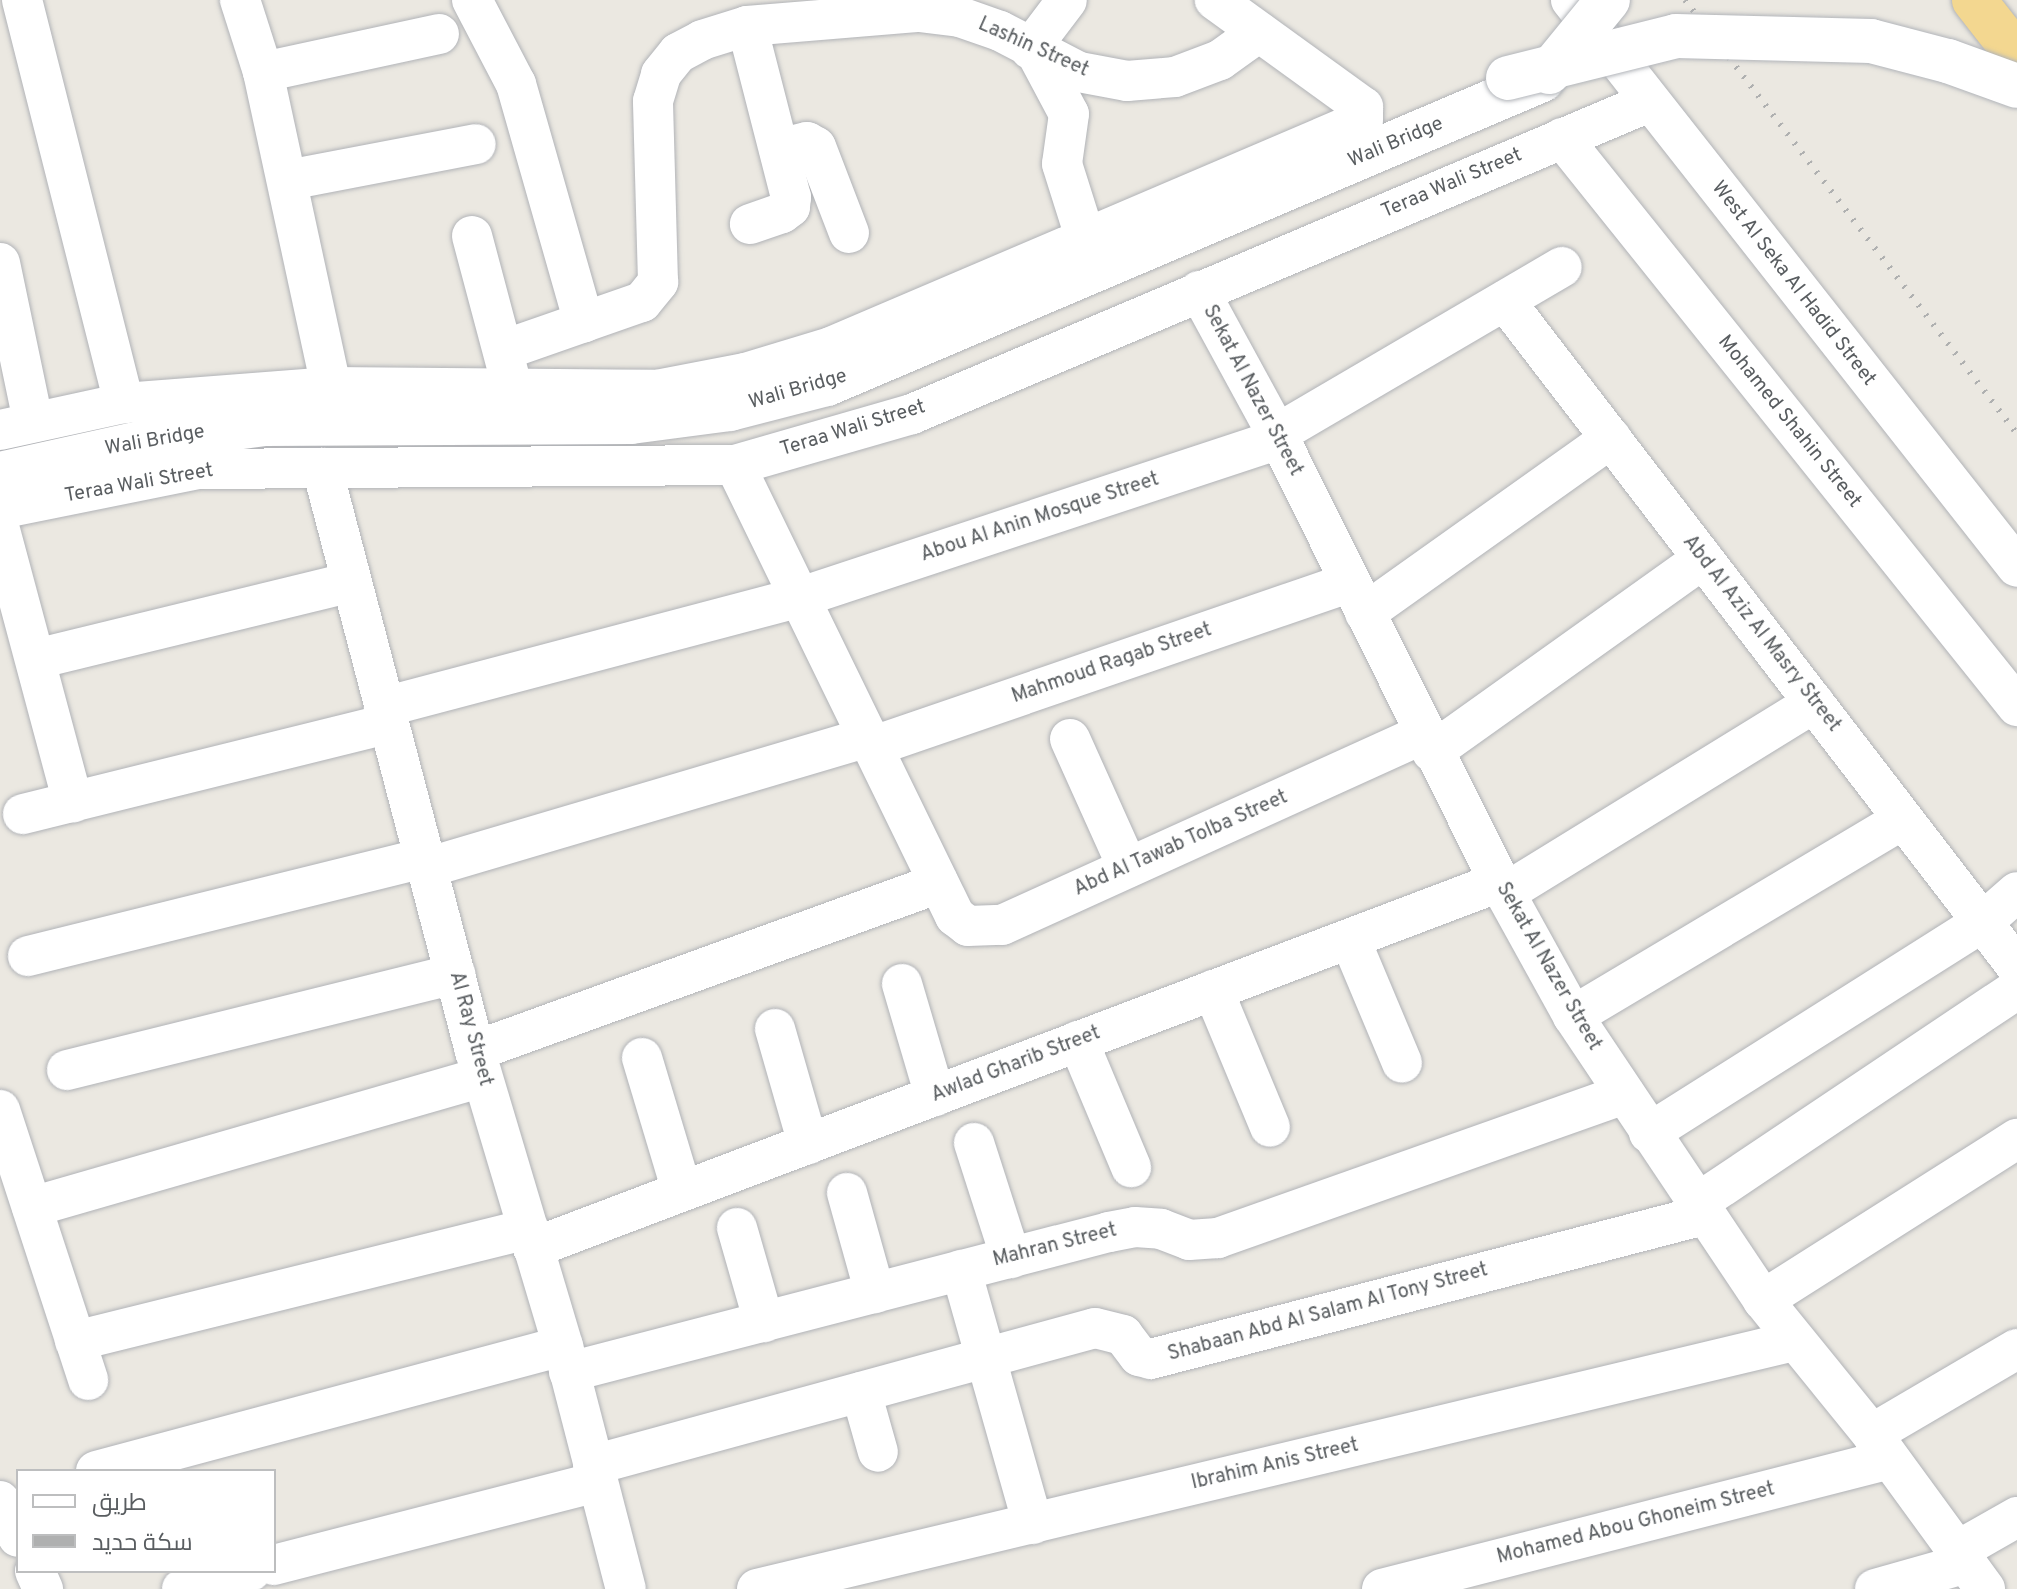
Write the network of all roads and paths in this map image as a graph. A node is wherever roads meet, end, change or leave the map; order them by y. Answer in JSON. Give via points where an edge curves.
{"nodes":[{"id":1,"x":22,"y":0,"type":"edge"},
{"id":2,"x":240,"y":0,"type":"edge"},
{"id":3,"x":472,"y":0,"type":"edge"},
{"id":4,"x":1067,"y":0,"type":"edge"},
{"id":5,"x":1215,"y":0,"type":"edge"},
{"id":6,"x":1572,"y":0,"type":"edge"},
{"id":7,"x":1608,"y":0,"type":"edge"},
{"id":8,"x":1974,"y":0,"type":"edge"},
{"id":9,"x":742,"y":19,"type":"edge"},
{"id":10,"x":1259,"y":32,"type":"junction"},
{"id":11,"x":439,"y":34,"type":"dead end"},
{"id":12,"x":1033,"y":50,"type":"junction"},
{"id":13,"x":2017,"y":55,"type":"edge"},
{"id":14,"x":263,"y":72,"type":"junction"},
{"id":15,"x":1525,"y":79,"type":"junction"},
{"id":16,"x":2017,"y":86,"type":"edge"},
{"id":17,"x":1649,"y":102,"type":"junction"},
{"id":18,"x":2017,"y":107,"type":"edge"},
{"id":19,"x":1562,"y":138,"type":"junction"},
{"id":20,"x":476,"y":144,"type":"dead end"},
{"id":21,"x":779,"y":149,"type":"junction"},
{"id":22,"x":288,"y":180,"type":"junction"},
{"id":23,"x":750,"y":224,"type":"dead end"},
{"id":24,"x":849,"y":233,"type":"dead end"},
{"id":25,"x":472,"y":236,"type":"dead end"},
{"id":26,"x":1086,"y":240,"type":"junction"},
{"id":27,"x":0,"y":263,"type":"edge"},
{"id":28,"x":1562,"y":267,"type":"dead end"},
{"id":29,"x":1199,"y":291,"type":"junction"},
{"id":30,"x":1505,"y":301,"type":"junction"},
{"id":31,"x":584,"y":323,"type":"junction"},
{"id":32,"x":504,"y":350,"type":"junction"},
{"id":33,"x":331,"y":387,"type":"junction"},
{"id":34,"x":513,"y":388,"type":"junction"},
{"id":35,"x":124,"y":403,"type":"junction"},
{"id":36,"x":16,"y":426,"type":"edge"},
{"id":37,"x":1278,"y":437,"type":"junction"},
{"id":38,"x":1611,"y":438,"type":"junction"},
{"id":39,"x":735,"y":465,"type":"junction"},
{"id":40,"x":322,"y":468,"type":"junction"},
{"id":41,"x":0,"y":471,"type":"edge"},
{"id":42,"x":0,"y":509,"type":"edge"},
{"id":43,"x":0,"y":530,"type":"edge"},
{"id":44,"x":1703,"y":559,"type":"junction"},
{"id":45,"x":2017,"y":567,"type":"edge"},
{"id":46,"x":351,"y":582,"type":"junction"},
{"id":47,"x":801,"y":597,"type":"junction"},
{"id":48,"x":1358,"y":598,"type":"junction"},
{"id":49,"x":36,"y":659,"type":"junction"},
{"id":50,"x":1814,"y":703,"type":"junction"},
{"id":51,"x":2017,"y":706,"type":"edge"},
{"id":52,"x":386,"y":716,"type":"junction"},
{"id":53,"x":1070,"y":739,"type":"dead end"},
{"id":54,"x":871,"y":742,"type":"junction"},
{"id":55,"x":1428,"y":743,"type":"junction"},
{"id":56,"x":73,"y":802,"type":"junction"},
{"id":57,"x":23,"y":814,"type":"dead end"},
{"id":58,"x":1903,"y":819,"type":"junction"},
{"id":59,"x":425,"y":863,"type":"junction"},
{"id":60,"x":1128,"y":868,"type":"junction"},
{"id":61,"x":1502,"y":887,"type":"junction"},
{"id":62,"x":943,"y":892,"type":"junction"},
{"id":63,"x":2017,"y":892,"type":"edge"},
{"id":64,"x":1983,"y":922,"type":"junction"},
{"id":65,"x":1350,"y":939,"type":"junction"},
{"id":66,"x":28,"y":956,"type":"dead end"},
{"id":67,"x":2017,"y":967,"type":"edge"},
{"id":68,"x":455,"y":974,"type":"junction"},
{"id":69,"x":902,"y":984,"type":"dead end"},
{"id":70,"x":2017,"y":989,"type":"edge"},
{"id":71,"x":1213,"y":990,"type":"junction"},
{"id":72,"x":1573,"y":1016,"type":"junction"},
{"id":73,"x":775,"y":1029,"type":"dead end"},
{"id":74,"x":1078,"y":1041,"type":"junction"},
{"id":75,"x":642,"y":1058,"type":"dead end"},
{"id":76,"x":1402,"y":1063,"type":"dead end"},
{"id":77,"x":479,"y":1064,"type":"junction"},
{"id":78,"x":67,"y":1070,"type":"dead end"},
{"id":79,"x":1624,"y":1094,"type":"junction"},
{"id":80,"x":935,"y":1096,"type":"junction"},
{"id":81,"x":0,"y":1110,"type":"edge"},
{"id":82,"x":1270,"y":1127,"type":"dead end"},
{"id":83,"x":1649,"y":1133,"type":"junction"},
{"id":84,"x":2017,"y":1139,"type":"edge"},
{"id":85,"x":974,"y":1143,"type":"dead end"},
{"id":86,"x":808,"y":1144,"type":"junction"},
{"id":87,"x":1131,"y":1167,"type":"dead end"},
{"id":88,"x":682,"y":1191,"type":"junction"},
{"id":89,"x":847,"y":1193,"type":"dead end"},
{"id":90,"x":32,"y":1207,"type":"junction"},
{"id":91,"x":1700,"y":1209,"type":"junction"},
{"id":92,"x":737,"y":1228,"type":"dead end"},
{"id":93,"x":530,"y":1238,"type":"junction"},
{"id":94,"x":1011,"y":1258,"type":"junction"},
{"id":95,"x":961,"y":1270,"type":"junction"},
{"id":96,"x":875,"y":1293,"type":"junction"},
{"id":97,"x":1763,"y":1300,"type":"junction"},
{"id":98,"x":764,"y":1322,"type":"junction"},
{"id":99,"x":75,"y":1341,"type":"junction"},
{"id":100,"x":1794,"y":1341,"type":"junction"},
{"id":101,"x":2017,"y":1349,"type":"edge"},
{"id":102,"x":986,"y":1358,"type":"junction"},
{"id":103,"x":566,"y":1359,"type":"junction"},
{"id":104,"x":88,"y":1380,"type":"dead end"},
{"id":105,"x":861,"y":1392,"type":"junction"},
{"id":106,"x":1881,"y":1446,"type":"junction"},
{"id":107,"x":878,"y":1452,"type":"dead end"},
{"id":108,"x":104,"y":1469,"type":"edge"},
{"id":109,"x":595,"y":1473,"type":"junction"},
{"id":110,"x":0,"y":1499,"type":"edge"},
{"id":111,"x":2017,"y":1517,"type":"edge"},
{"id":112,"x":1033,"y":1524,"type":"junction"},
{"id":113,"x":16,"y":1533,"type":"edge"},
{"id":114,"x":1971,"y":1567,"type":"edge"},
{"id":115,"x":276,"y":1568,"type":"edge"},
{"id":116,"x":255,"y":1574,"type":"edge"},
{"id":117,"x":182,"y":1589,"type":"edge"},
{"id":118,"x":626,"y":1589,"type":"edge"},
{"id":119,"x":757,"y":1589,"type":"edge"},
{"id":120,"x":1382,"y":1589,"type":"edge"},
{"id":121,"x":1875,"y":1589,"type":"edge"}],
"edges":[{"from":1,"to":35,"type":"street"},
{"from":2,"to":14,"type":"street"},
{"from":3,"to":31,"type":"street","via":[[516,84]]},
{"from":4,"to":12,"type":"street"},
{"from":5,"to":10,"type":"street"},
{"from":6,"to":15,"type":"main road","name":"Wali Bridge"},
{"from":6,"to":17,"type":"street","name":"West Al Seka Al Hadid Street"},
{"from":7,"to":15,"type":"main road","name":"Wali Bridge","bridge":true},
{"from":8,"to":13,"type":"highway"},
{"from":9,"to":12,"type":"street","name":"Lashin Street","via":[[919,12],[960,17]]},
{"from":9,"to":21,"type":"street"},
{"from":9,"to":31,"type":"street","name":"Lashin Street","via":[[678,53],[661,74],[653,101],[658,282],[642,302]]},
{"from":10,"to":12,"type":"street","name":"Lashin Street","via":[[1220,60],[1163,78],[1127,81],[1079,72]]},
{"from":10,"to":26,"type":"street","via":[[1363,107],[1365,114],[1357,125]]},
{"from":11,"to":14,"type":"street"},
{"from":12,"to":26,"type":"street","via":[[1069,114],[1062,164]]},
{"from":14,"to":22,"type":"street"},
{"from":15,"to":16,"type":"main road","name":"Wali Bridge","bridge":true,"via":[[1676,36],[1871,41]]},
{"from":15,"to":18,"type":"main road","name":"Wali Bridge","via":[[1678,55],[1868,60]]},
{"from":15,"to":41,"type":"main road","name":"Wali Bridge","via":[[921,348],[800,391],[730,409],[631,422],[265,424],[167,437]]},
{"from":17,"to":19,"type":"street","name":"Teraa Wali Street"},
{"from":17,"to":45,"type":"street","name":"West Al Seka Al Hadid Street"},
{"from":19,"to":29,"type":"street","name":"Teraa Wali Street"},
{"from":19,"to":51,"type":"street","name":"Mohamed Shahin Street"},
{"from":20,"to":22,"type":"street"},
{"from":21,"to":23,"type":"street","via":[[790,207]]},
{"from":21,"to":24,"type":"street","via":[[807,142],[816,147]]},
{"from":22,"to":33,"type":"street"},
{"from":25,"to":32,"type":"street"},
{"from":26,"to":34,"type":"street","via":[[831,347],[745,373],[657,390]]},
{"from":27,"to":36,"type":"street"},
{"from":28,"to":30,"type":"street","name":"Abou Al Anin Mosque Street"},
{"from":29,"to":37,"type":"street","name":"Sekat Al Nazer Street"},
{"from":29,"to":39,"type":"street","name":"Teraa Wali Street","via":[[912,414]]},
{"from":30,"to":37,"type":"street","name":"Abou Al Anin Mosque Street"},
{"from":30,"to":38,"type":"street","name":"Abd Al Aziz Al Masry Street"},
{"from":31,"to":32,"type":"street","name":"Lashin Street"},
{"from":32,"to":34,"type":"street"},
{"from":33,"to":34,"type":"street"},
{"from":33,"to":35,"type":"street"},
{"from":35,"to":36,"type":"street"},
{"from":37,"to":47,"type":"street","name":"Abou Al Anin Mosque Street"},
{"from":37,"to":48,"type":"street","name":"Sekat Al Nazer Street"},
{"from":38,"to":44,"type":"street","name":"Abd Al Aziz Al Masry Street"},
{"from":38,"to":48,"type":"street","name":"Mahmoud Ragab Street"},
{"from":39,"to":40,"type":"street","name":"Teraa Wali Street"},
{"from":39,"to":47,"type":"street"},
{"from":40,"to":42,"type":"street","name":"Teraa Wali Street","via":[[199,469]]},
{"from":40,"to":46,"type":"street","name":"Al Ray Street"},
{"from":43,"to":49,"type":"street"},
{"from":44,"to":50,"type":"street","name":"Abd Al Aziz Al Masry Street"},
{"from":44,"to":55,"type":"street","name":"Abd Al Tawab Tolba Street"},
{"from":46,"to":49,"type":"street"},
{"from":46,"to":52,"type":"street","name":"Al Ray Street"},
{"from":47,"to":52,"type":"street","name":"Abou Al Anin Mosque Street"},
{"from":47,"to":54,"type":"street"},
{"from":48,"to":54,"type":"street","name":"Mahmoud Ragab Street"},
{"from":48,"to":55,"type":"street","name":"Sekat Al Nazer Street"},
{"from":49,"to":56,"type":"street"},
{"from":50,"to":58,"type":"street","name":"Abd Al Aziz Al Masry Street"},
{"from":50,"to":61,"type":"street","name":"Awlad Gharib Street"},
{"from":52,"to":56,"type":"street","name":"Abou Al Anin Mosque Street"},
{"from":52,"to":59,"type":"street","name":"Al Ray Street"},
{"from":53,"to":60,"type":"street"},
{"from":54,"to":59,"type":"street","name":"Mahmoud Ragab Street"},
{"from":54,"to":62,"type":"street"},
{"from":55,"to":60,"type":"street","name":"Abd Al Tawab Tolba Street"},
{"from":55,"to":61,"type":"street","name":"Sekat Al Nazer Street"},
{"from":56,"to":57,"type":"street","name":"Abou Al Anin Mosque Street"},
{"from":58,"to":64,"type":"street","name":"Abd Al Aziz Al Masry Street"},
{"from":58,"to":72,"type":"street"},
{"from":59,"to":66,"type":"street","name":"Mahmoud Ragab Street"},
{"from":59,"to":68,"type":"street","name":"Al Ray Street"},
{"from":60,"to":62,"type":"street","name":"Abd Al Tawab Tolba Street","via":[[985,929],[955,916]]},
{"from":61,"to":65,"type":"street","name":"Awlad Gharib Street"},
{"from":61,"to":72,"type":"street","name":"Sekat Al Nazer Street"},
{"from":62,"to":77,"type":"street"},
{"from":63,"to":64,"type":"street"},
{"from":64,"to":67,"type":"street","name":"Abd Al Aziz Al Masry Street"},
{"from":64,"to":83,"type":"street"},
{"from":65,"to":71,"type":"street","name":"Awlad Gharib Street"},
{"from":65,"to":76,"type":"street"},
{"from":68,"to":77,"type":"street","name":"Al Ray Street"},
{"from":68,"to":78,"type":"street"},
{"from":69,"to":80,"type":"street"},
{"from":70,"to":91,"type":"street"},
{"from":71,"to":74,"type":"street","name":"Awlad Gharib Street"},
{"from":71,"to":82,"type":"street"},
{"from":72,"to":79,"type":"street","name":"Sekat Al Nazer Street"},
{"from":73,"to":86,"type":"street"},
{"from":74,"to":80,"type":"street","name":"Awlad Gharib Street"},
{"from":74,"to":87,"type":"street"},
{"from":75,"to":88,"type":"street"},
{"from":77,"to":90,"type":"street"},
{"from":77,"to":93,"type":"street","name":"Al Ray Street"},
{"from":79,"to":83,"type":"street","name":"Sekat Al Nazer Street"},
{"from":79,"to":94,"type":"street","name":"Mahran Street","via":[[1218,1238],[1189,1240],[1161,1229],[1135,1227]]},
{"from":80,"to":86,"type":"street","name":"Awlad Gharib Street"},
{"from":81,"to":90,"type":"street"},
{"from":83,"to":91,"type":"street","name":"Sekat Al Nazer Street"},
{"from":84,"to":97,"type":"street"},
{"from":85,"to":94,"type":"street"},
{"from":86,"to":88,"type":"street","name":"Awlad Gharib Street"},
{"from":88,"to":93,"type":"street","name":"Awlad Gharib Street"},
{"from":89,"to":96,"type":"street"},
{"from":90,"to":99,"type":"street"},
{"from":91,"to":97,"type":"street","name":"Sekat Al Nazer Street"},
{"from":91,"to":102,"type":"street","name":"Shabaan Abd Al Salam Al Tony Street","via":[[1151,1359],[1139,1356],[1110,1327]]},
{"from":92,"to":98,"type":"street"},
{"from":93,"to":99,"type":"street","name":"Awlad Gharib Street"},
{"from":93,"to":103,"type":"street","name":"Al Ray Street"},
{"from":94,"to":95,"type":"street","name":"Mahran Street"},
{"from":95,"to":96,"type":"street","name":"Mahran Street"},
{"from":95,"to":102,"type":"street"},
{"from":96,"to":98,"type":"street","name":"Mahran Street"},
{"from":97,"to":100,"type":"street","name":"Sekat Al Nazer Street"},
{"from":98,"to":103,"type":"street","name":"Mahran Street"},
{"from":99,"to":104,"type":"street"},
{"from":100,"to":106,"type":"street","name":"Sekat Al Nazer Street"},
{"from":100,"to":112,"type":"street","name":"Ibrahim Anis Street"},
{"from":101,"to":106,"type":"street","name":"Mohamed Abou Ghoneim Street"},
{"from":102,"to":105,"type":"street","name":"Shabaan Abd Al Salam Al Tony Street"},
{"from":102,"to":112,"type":"street"},
{"from":103,"to":108,"type":"street","name":"Mahran Street"},
{"from":103,"to":109,"type":"street","name":"Al Ray Street"},
{"from":105,"to":107,"type":"street"},
{"from":105,"to":109,"type":"street","name":"Shabaan Abd Al Salam Al Tony Street"},
{"from":106,"to":114,"type":"street","name":"Sekat Al Nazer Street"},
{"from":106,"to":120,"type":"street","name":"Mohamed Abou Ghoneim Street"},
{"from":109,"to":115,"type":"street","name":"Shabaan Abd Al Salam Al Tony Street"},
{"from":109,"to":118,"type":"street","name":"Al Ray Street"},
{"from":110,"to":113,"type":"street"},
{"from":111,"to":114,"type":"street"},
{"from":112,"to":119,"type":"street","name":"Ibrahim Anis Street"},
{"from":114,"to":121,"type":"street"},
{"from":116,"to":117,"type":"street","name":"Shabaan Abd Al Salam Al Tony Street"}]}
